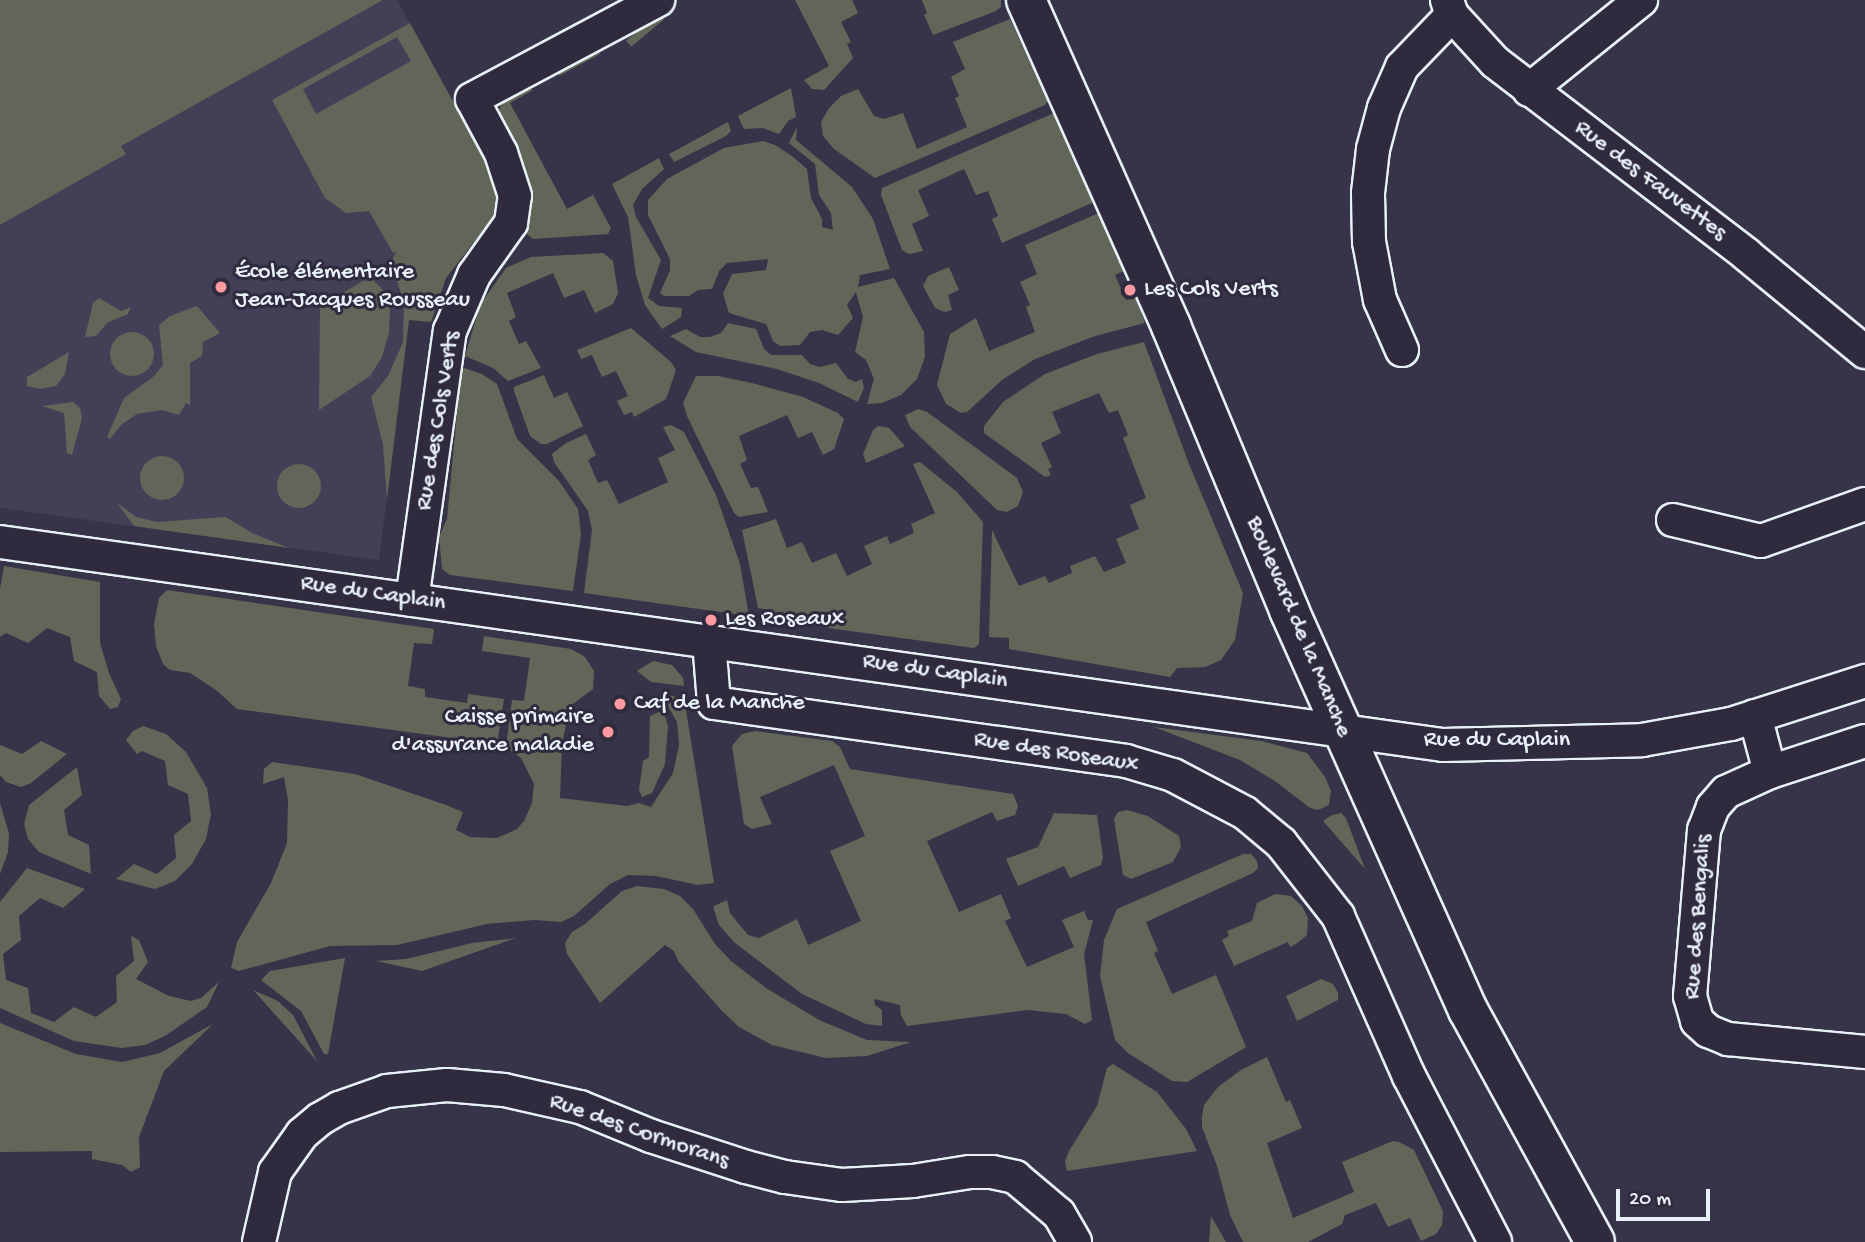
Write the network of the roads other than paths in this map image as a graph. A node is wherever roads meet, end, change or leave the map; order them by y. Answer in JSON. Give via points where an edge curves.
{"nodes":[{"id":1,"x":658,"y":0,"type":"edge"},
{"id":2,"x":1027,"y":0,"type":"edge"},
{"id":3,"x":1641,"y":0,"type":"edge"},
{"id":4,"x":1450,"y":8,"type":"edge"},
{"id":5,"x":1529,"y":90,"type":"junction"},
{"id":6,"x":1402,"y":350,"type":"dead end"},
{"id":7,"x":1865,"y":352,"type":"edge"},
{"id":8,"x":1865,"y":504,"type":"edge"},
{"id":9,"x":1673,"y":520,"type":"dead end"},
{"id":10,"x":0,"y":542,"type":"edge"},
{"id":11,"x":412,"y":600,"type":"junction"},
{"id":12,"x":709,"y":641,"type":"junction"},
{"id":13,"x":1865,"y":681,"type":"edge"},
{"id":14,"x":1755,"y":716,"type":"junction"},
{"id":15,"x":1342,"y":729,"type":"junction"},
{"id":16,"x":1865,"y":741,"type":"edge"},
{"id":17,"x":1770,"y":772,"type":"junction"},
{"id":18,"x":1865,"y":1052,"type":"edge"},
{"id":19,"x":259,"y":1242,"type":"edge"},
{"id":20,"x":1075,"y":1242,"type":"edge"},
{"id":21,"x":1494,"y":1242,"type":"edge"},
{"id":22,"x":1595,"y":1242,"type":"edge"}],
"edges":[{"from":1,"to":11,"type":"street","name":"Rue des Cols Verts","via":[[472,99],[501,153],[515,196],[511,223],[474,275],[450,331]]},
{"from":2,"to":15,"type":"main road","name":"Boulevard de la Manche"},
{"from":3,"to":5,"type":"street"},
{"from":4,"to":5,"type":"street","name":"Rue des Fauvettes","via":[[1495,62]]},
{"from":4,"to":6,"type":"street","via":[[1402,67],[1373,149],[1369,242],[1380,300]]},
{"from":5,"to":7,"type":"street","name":"Rue des Fauvettes"},
{"from":8,"to":9,"type":"street","via":[[1761,541]]},
{"from":10,"to":11,"type":"street","name":"Rue du Caplain"},
{"from":11,"to":12,"type":"street","name":"Rue du Caplain"},
{"from":12,"to":15,"type":"street","name":"Rue du Caplain"},
{"from":12,"to":21,"type":"street","name":"Rue des Roseaux","via":[[715,703],[1126,761],[1173,775],[1245,813],[1281,844],[1338,916],[1409,1076]]},
{"from":13,"to":14,"type":"street","name":"Rue du Caplain"},
{"from":14,"to":15,"type":"street","name":"Rue du Caplain","via":[[1642,740],[1443,745]]},
{"from":14,"to":17,"type":"street"},
{"from":15,"to":22,"type":"main road","name":"Boulevard de la Manche","via":[[1468,1010]]},
{"from":16,"to":17,"type":"street","name":"Rue des Bengalis"},
{"from":17,"to":18,"type":"street","name":"Rue des Bengalis","via":[[1726,792],[1713,807],[1704,830],[1689,996],[1692,1010],[1708,1031],[1728,1039]]},
{"from":19,"to":20,"type":"street","name":"Rue des Cormorans","via":[[275,1172],[302,1134],[339,1108],[387,1091],[447,1085],[504,1090],[580,1107],[651,1136],[785,1177],[842,1185],[970,1172],[1015,1177],[1059,1214]]}]}
